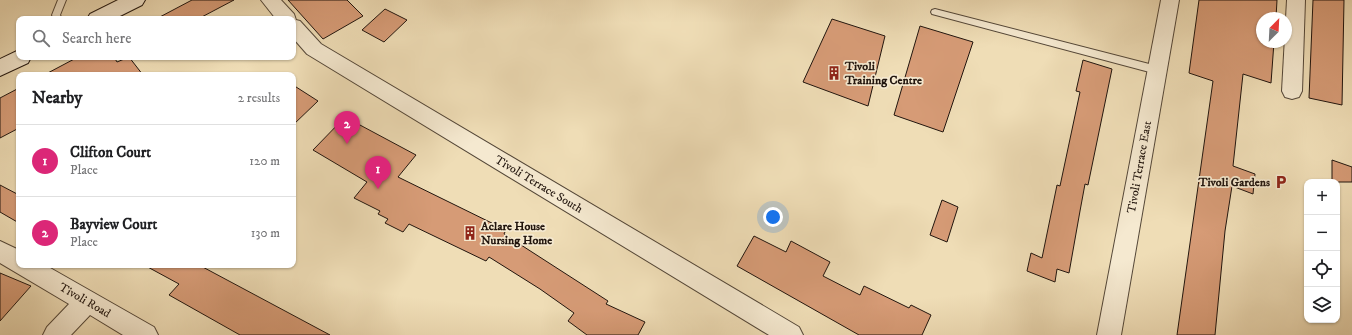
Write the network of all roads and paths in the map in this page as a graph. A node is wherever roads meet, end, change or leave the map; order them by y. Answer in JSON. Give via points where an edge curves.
{"nodes":[{"id":1,"x":62,"y":0,"type":"edge"},
{"id":2,"x":135,"y":0,"type":"edge"},
{"id":3,"x":270,"y":0,"type":"edge"},
{"id":4,"x":1170,"y":0,"type":"edge"},
{"id":5,"x":1296,"y":0,"type":"edge"},
{"id":6,"x":935,"y":12,"type":"dead end"},
{"id":7,"x":56,"y":16,"type":"edge"},
{"id":8,"x":103,"y":16,"type":"edge"},
{"id":9,"x":284,"y":16,"type":"edge"},
{"id":10,"x":296,"y":29,"type":"edge"},
{"id":11,"x":16,"y":60,"type":"edge"},
{"id":12,"x":0,"y":68,"type":"edge"},
{"id":13,"x":1157,"y":70,"type":"junction"},
{"id":14,"x":1292,"y":91,"type":"dead end"},
{"id":15,"x":0,"y":251,"type":"edge"},
{"id":16,"x":16,"y":260,"type":"edge"},
{"id":17,"x":29,"y":268,"type":"edge"},
{"id":18,"x":88,"y":301,"type":"junction"},
{"id":19,"x":55,"y":335,"type":"edge"},
{"id":20,"x":146,"y":335,"type":"edge"},
{"id":21,"x":791,"y":335,"type":"edge"},
{"id":22,"x":1109,"y":335,"type":"edge"}],
"edges":[{"from":1,"to":7,"type":"lane"},
{"from":2,"to":8,"type":"main road"},
{"from":3,"to":9,"type":"street"},
{"from":4,"to":13,"type":"street","name":"Tivoli Terrace East"},
{"from":5,"to":14,"type":"street"},
{"from":6,"to":13,"type":"lane"},
{"from":10,"to":21,"type":"street","name":"Tivoli Terrace South","via":[[314,50]]},
{"from":11,"to":12,"type":"main road"},
{"from":13,"to":22,"type":"street","name":"Tivoli Terrace East"},
{"from":15,"to":16,"type":"street"},
{"from":17,"to":18,"type":"street","name":"Tivoli Road"},
{"from":18,"to":19,"type":"street"},
{"from":18,"to":20,"type":"street","name":"Tivoli Road"}]}
